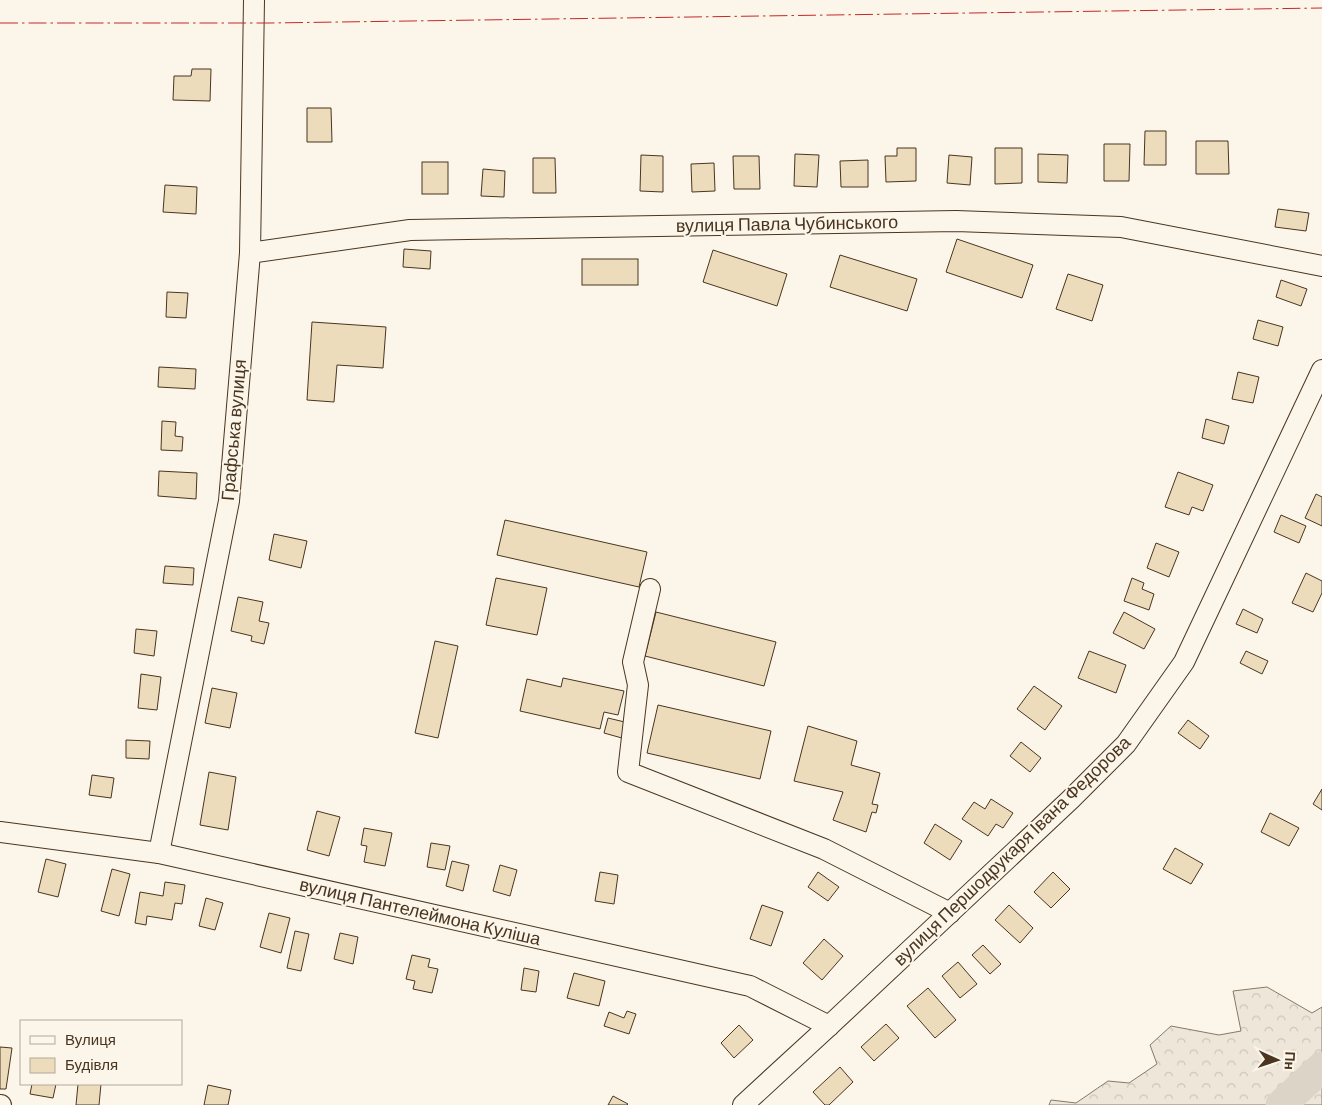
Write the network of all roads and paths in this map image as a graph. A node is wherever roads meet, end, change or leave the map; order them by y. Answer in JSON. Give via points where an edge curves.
{"nodes":[{"id":1,"x":254,"y":0,"type":"edge"},
{"id":2,"x":250,"y":253,"type":"junction"},
{"id":3,"x":1322,"y":266,"type":"edge"},
{"id":4,"x":1322,"y":370,"type":"edge"},
{"id":5,"x":650,"y":589,"type":"dead end"},
{"id":6,"x":0,"y":832,"type":"edge"},
{"id":7,"x":159,"y":853,"type":"junction"},
{"id":8,"x":950,"y":913,"type":"junction"},
{"id":9,"x":829,"y":1026,"type":"junction"},
{"id":10,"x":743,"y":1105,"type":"edge"}],
"edges":[{"from":1,"to":2,"type":"street","name":"Графська вулиця"},
{"from":2,"to":3,"type":"street","name":"вулиця Павла Чубинського","via":[[410,230],[956,220],[1121,227]]},
{"from":2,"to":7,"type":"street","name":"Графська вулиця","via":[[229,501]]},
{"from":4,"to":8,"type":"street","name":"вулиця Першодрукаря Івана Федорова","via":[[1184,662],[1126,744]]},
{"from":5,"to":8,"type":"street","via":[[633,662],[638,685],[628,772],[824,850]]},
{"from":6,"to":7,"type":"street","name":"вулиця Пантелеймона Куліша"},
{"from":7,"to":9,"type":"street","name":"вулиця Пантелеймона Куліша","via":[[750,986]]},
{"from":8,"to":9,"type":"street","name":"вулиця Першодрукаря Івана Федорова"},
{"from":9,"to":10,"type":"street","name":"вулиця Першодрукаря Івана Федорова"}]}
